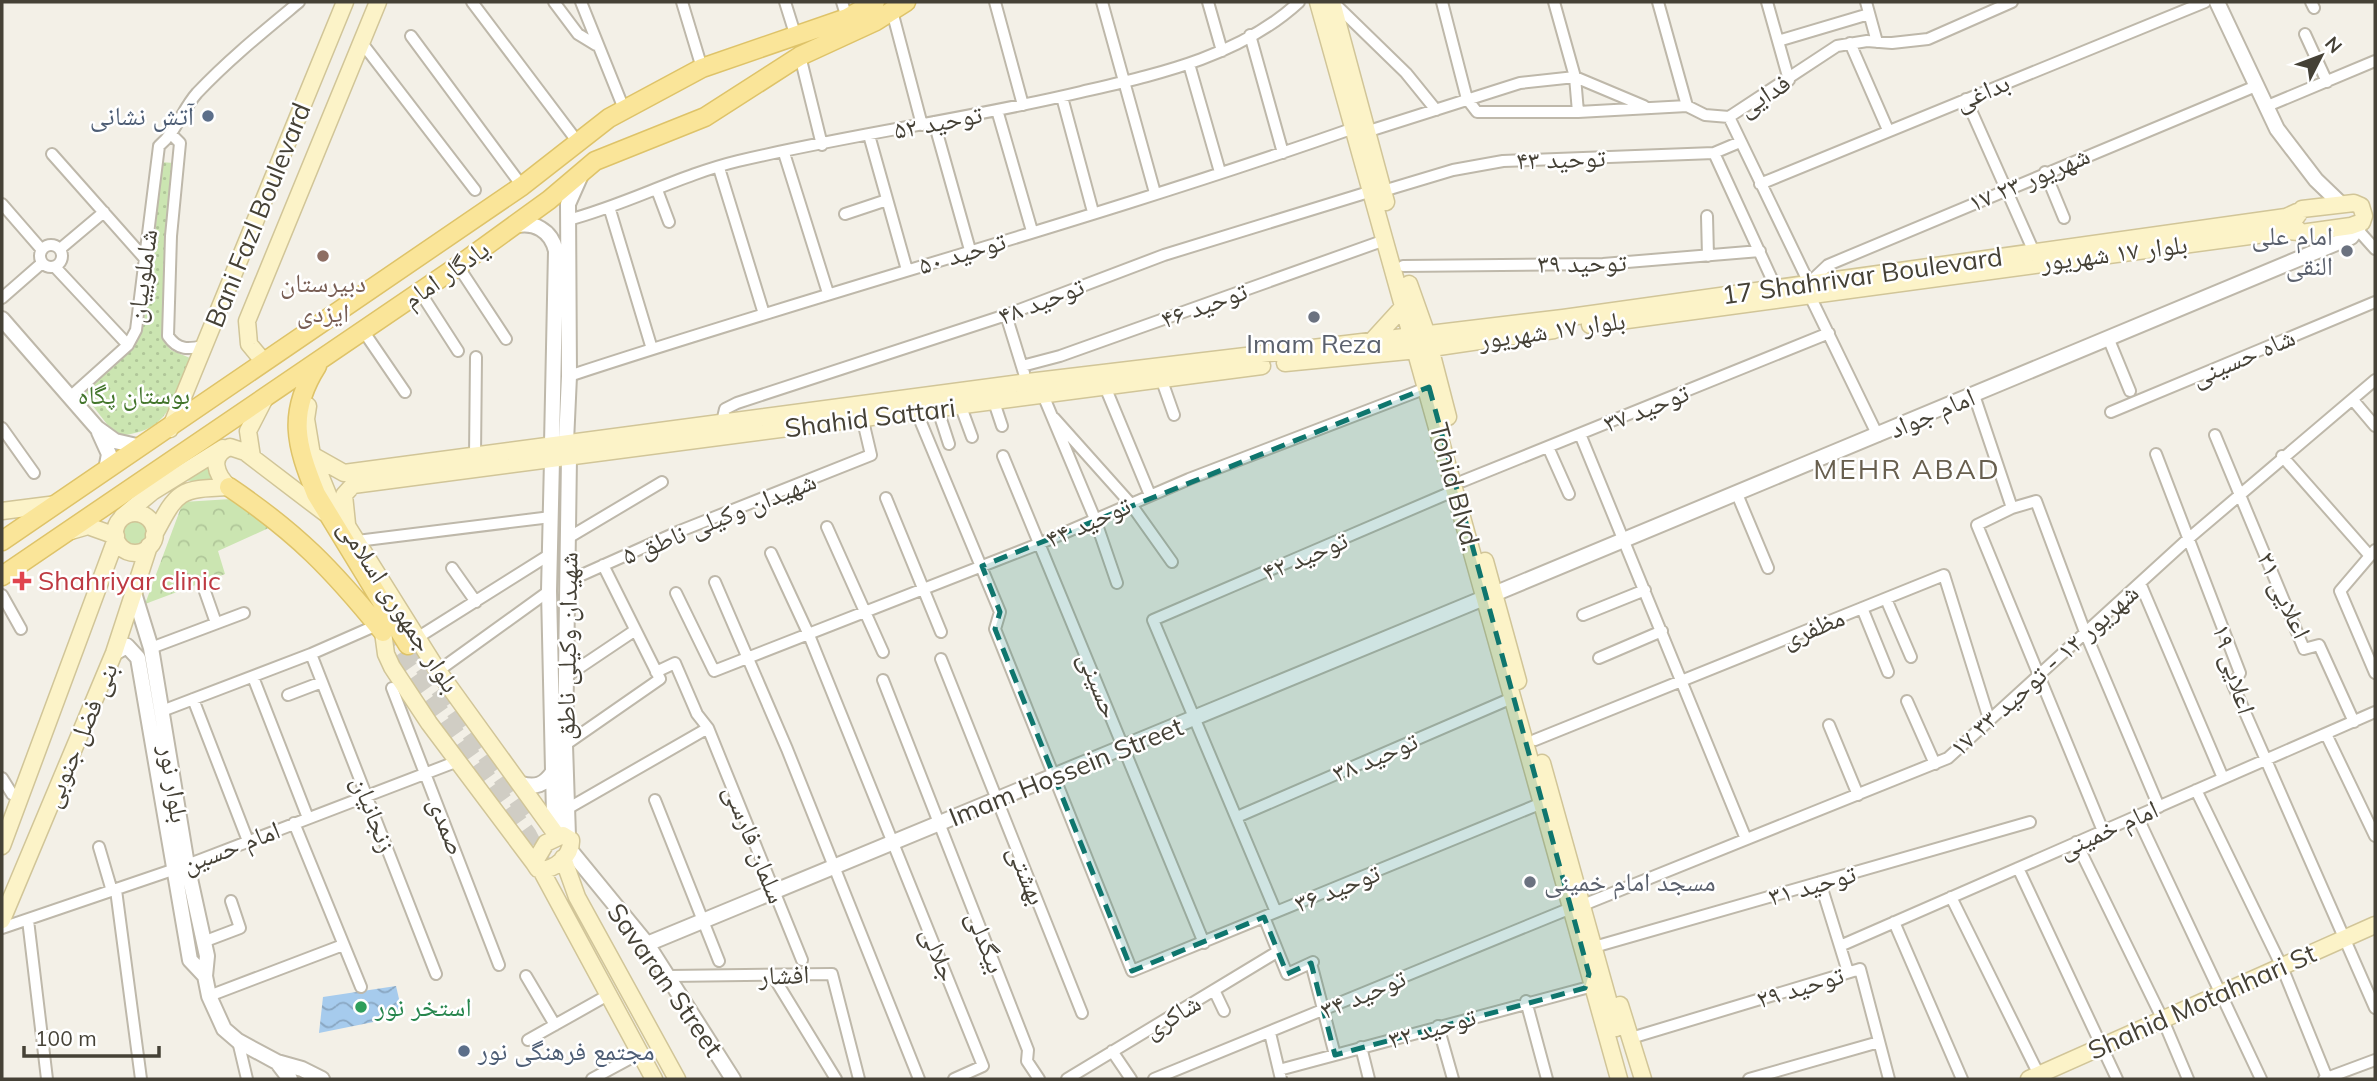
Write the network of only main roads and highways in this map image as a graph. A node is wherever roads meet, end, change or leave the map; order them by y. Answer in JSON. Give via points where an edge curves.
{"nodes":[{"id":1,"x":345,"y":2,"type":"edge"},
{"id":2,"x":378,"y":2,"type":"edge"},
{"id":3,"x":876,"y":2,"type":"edge"},
{"id":4,"x":1318,"y":2,"type":"edge"},
{"id":5,"x":1333,"y":2,"type":"edge"},
{"id":6,"x":899,"y":6,"type":"edge"},
{"id":7,"x":845,"y":10,"type":"edge"},
{"id":8,"x":1362,"y":129,"type":"junction"},
{"id":9,"x":1378,"y":191,"type":"junction"},
{"id":10,"x":2367,"y":205,"type":"edge"},
{"id":11,"x":2297,"y":212,"type":"junction"},
{"id":12,"x":2365,"y":223,"type":"edge"},
{"id":13,"x":2293,"y":231,"type":"junction"},
{"id":14,"x":396,"y":273,"type":"junction"},
{"id":15,"x":1810,"y":290,"type":"junction"},
{"id":16,"x":420,"y":292,"type":"junction"},
{"id":17,"x":356,"y":300,"type":"junction"},
{"id":18,"x":1410,"y":306,"type":"junction"},
{"id":19,"x":370,"y":328,"type":"junction"},
{"id":20,"x":1465,"y":336,"type":"junction"},
{"id":21,"x":1373,"y":340,"type":"junction"},
{"id":22,"x":1422,"y":341,"type":"junction"},
{"id":23,"x":1391,"y":352,"type":"junction"},
{"id":24,"x":324,"y":359,"type":"junction"},
{"id":25,"x":264,"y":362,"type":"junction"},
{"id":26,"x":1430,"y":378,"type":"junction"},
{"id":27,"x":1046,"y":395,"type":"junction"},
{"id":28,"x":265,"y":398,"type":"junction"},
{"id":29,"x":170,"y":429,"type":"junction"},
{"id":30,"x":724,"y":429,"type":"junction"},
{"id":31,"x":226,"y":448,"type":"junction"},
{"id":32,"x":560,"y":451,"type":"junction"},
{"id":33,"x":249,"y":455,"type":"junction"},
{"id":34,"x":312,"y":455,"type":"junction"},
{"id":35,"x":348,"y":479,"type":"junction"},
{"id":36,"x":229,"y":487,"type":"junction"},
{"id":37,"x":57,"y":504,"type":"junction"},
{"id":38,"x":2,"y":511,"type":"edge"},
{"id":39,"x":122,"y":517,"type":"junction"},
{"id":40,"x":339,"y":522,"type":"junction"},
{"id":41,"x":69,"y":531,"type":"junction"},
{"id":42,"x":116,"y":538,"type":"junction"},
{"id":43,"x":2,"y":541,"type":"edge"},
{"id":44,"x":152,"y":541,"type":"junction"},
{"id":45,"x":2,"y":576,"type":"edge"},
{"id":46,"x":1489,"y":596,"type":"junction"},
{"id":47,"x":380,"y":629,"type":"joint"},
{"id":48,"x":413,"y":641,"type":"junction"},
{"id":49,"x":543,"y":815,"type":"junction"},
{"id":50,"x":10,"y":826,"type":"junction"},
{"id":51,"x":36,"y":839,"type":"junction"},
{"id":52,"x":517,"y":840,"type":"junction"},
{"id":53,"x":564,"y":843,"type":"junction"},
{"id":54,"x":2,"y":846,"type":"edge"},
{"id":55,"x":2,"y":855,"type":"edge"},
{"id":56,"x":538,"y":866,"type":"junction"},
{"id":57,"x":23,"y":870,"type":"junction"},
{"id":58,"x":568,"y":878,"type":"junction"},
{"id":59,"x":550,"y":889,"type":"junction"},
{"id":60,"x":1577,"y":907,"type":"junction"},
{"id":61,"x":2,"y":920,"type":"edge"},
{"id":62,"x":2375,"y":925,"type":"edge"},
{"id":63,"x":1592,"y":979,"type":"junction"},
{"id":64,"x":1620,"y":1074,"type":"edge"},
{"id":65,"x":2036,"y":1078,"type":"edge"},
{"id":66,"x":654,"y":1079,"type":"edge"},
{"id":67,"x":677,"y":1079,"type":"edge"},
{"id":68,"x":1643,"y":1079,"type":"edge"}],
"edges":[{"from":1,"to":29,"type":"main road","name":"Bani Fazl Boulevard"},
{"from":2,"to":25,"type":"main road","name":"Bani Fazl Boulevard","via":[[247,321],[249,344]]},
{"from":3,"to":7,"type":"main road","name":"یادگار امام"},
{"from":4,"to":8,"type":"main road","name":"Tohid Blvd."},
{"from":5,"to":8,"type":"main road","name":"Tohid Blvd."},
{"from":6,"to":16,"type":"main road","name":"یادگار امام","via":[[800,56],[705,117],[606,155]]},
{"from":7,"to":14,"type":"main road","name":"یادگار امام","via":[[796,37],[702,68],[624,109]]},
{"from":8,"to":9,"type":"main road","name":"Tohid Blvd."},
{"from":9,"to":18,"type":"main road","name":"Tohid Blvd.","via":[[1403,266]]},
{"from":9,"to":18,"type":"main road","name":"Tohid Blvd.","via":[[1385,240]]},
{"from":10,"to":11,"type":"main road","name":"17 Shahrivar Boulevard","via":[[2341,204]]},
{"from":10,"to":12,"type":"main road","via":[[2363,209]]},
{"from":11,"to":13,"type":"main road"},
{"from":11,"to":15,"type":"main road","name":"17 Shahrivar Boulevard"},
{"from":12,"to":13,"type":"main road","name":"بلوار ۱۷ شهریور"},
{"from":13,"to":15,"type":"main road","name":"بلوار ۱۷ شهریور"},
{"from":14,"to":16,"type":"main road","via":[[385,286],[392,298]]},
{"from":14,"to":17,"type":"main road","name":"یادگار امام"},
{"from":15,"to":20,"type":"main road","name":"بلوار ۱۷ شهریور"},
{"from":15,"to":20,"type":"main road","name":"17 Shahrivar Boulevard","via":[[1776,288]]},
{"from":16,"to":19,"type":"main road","name":"یادگار امام"},
{"from":17,"to":19,"type":"main road","via":[[376,310]]},
{"from":17,"to":25,"type":"main road","name":"یادگار امام"},
{"from":18,"to":20,"type":"main road"},
{"from":18,"to":21,"type":"main road"},
{"from":18,"to":22,"type":"main road","name":"Tohid Blvd."},
{"from":19,"to":24,"type":"main road","name":"یادگار امام"},
{"from":20,"to":22,"type":"main road","name":"بلوار ۱۷ شهریور"},
{"from":20,"to":26,"type":"main road","via":[[1442,356]]},
{"from":21,"to":22,"type":"main road","name":"Shahid Sattari"},
{"from":21,"to":27,"type":"main road","name":"Shahid Sattari"},
{"from":22,"to":23,"type":"main road","name":"Shahid Sattari"},
{"from":22,"to":26,"type":"main road","name":"Tohid Blvd."},
{"from":23,"to":26,"type":"main road","via":[[1412,360]]},
{"from":23,"to":27,"type":"main road","name":"Shahid Sattari"},
{"from":24,"to":28,"type":"main road","name":"یادگار امام"},
{"from":24,"to":34,"type":"main road","name":"بلوار جمهوری اسلامی","via":[[306,419]]},
{"from":24,"to":40,"type":"main road","via":[[301,395],[296,425],[306,469]]},
{"from":25,"to":29,"type":"main road","name":"یادگار امام"},
{"from":26,"to":46,"type":"main road","name":"Tohid Blvd."},
{"from":27,"to":30,"type":"main road","name":"Shahid Sattari","via":[[863,421]]},
{"from":27,"to":30,"type":"main road","name":"Shahid Sattari","via":[[1028,382]]},
{"from":28,"to":33,"type":"main road","via":[[248,431]]},
{"from":28,"to":41,"type":"main road","name":"یادگار امام"},
{"from":29,"to":37,"type":"main road","name":"یادگار امام"},
{"from":30,"to":32,"type":"main road","name":"Shahid Sattari"},
{"from":31,"to":33,"type":"main road"},
{"from":31,"to":36,"type":"main road","via":[[215,464],[218,477]]},
{"from":31,"to":39,"type":"main road","via":[[152,492]]},
{"from":32,"to":35,"type":"main road","name":"Shahid Sattari"},
{"from":32,"to":35,"type":"main road","name":"Shahid Sattari","via":[[475,456]]},
{"from":33,"to":40,"type":"main road"},
{"from":34,"to":35,"type":"main road"},
{"from":34,"to":40,"type":"main road","name":"بلوار جمهوری اسلامی"},
{"from":35,"to":40,"type":"main road"},
{"from":36,"to":44,"type":"main road","via":[[184,491],[170,505]]},
{"from":36,"to":47,"type":"main road","via":[[297,535],[342,580]]},
{"from":37,"to":38,"type":"main road"},
{"from":37,"to":43,"type":"main road","name":"یادگار امام"},
{"from":39,"to":42,"type":"main road"},
{"from":39,"to":44,"type":"main road","via":[[135,513],[147,517]]},
{"from":40,"to":48,"type":"main road","via":[[363,573]]},
{"from":40,"to":48,"type":"main road","name":"بلوار جمهوری اسلامی","via":[[357,541]]},
{"from":41,"to":42,"type":"main road","via":[[88,526]]},
{"from":41,"to":45,"type":"main road","name":"یادگار امام"},
{"from":42,"to":44,"type":"main road","via":[[131,552]]},
{"from":42,"to":50,"type":"main road","name":"بنی فضل جنوبی"},
{"from":44,"to":51,"type":"main road","name":"بنی فضل جنوبی","via":[[114,653]]},
{"from":46,"to":60,"type":"main road","name":"Tohid Blvd.","via":[[1535,740]]},
{"from":46,"to":60,"type":"main road","name":"Tohid Blvd.","via":[[1512,698]]},
{"from":47,"to":52,"type":"main road","via":[[392,667]]},
{"from":48,"to":49,"type":"main road","name":"بلوار جمهوری اسلامی"},
{"from":49,"to":52,"type":"main road","via":[[541,836],[526,843]]},
{"from":49,"to":53,"type":"main road","name":"بلوار جمهوری اسلامی"},
{"from":50,"to":51,"type":"main road","via":[[20,838]]},
{"from":50,"to":54,"type":"main road","name":"بنی فضل جنوبی"},
{"from":51,"to":57,"type":"main road","name":"بنی فضل جنوبی"},
{"from":52,"to":56,"type":"main road"},
{"from":53,"to":56,"type":"main road","via":[[549,869]]},
{"from":53,"to":58,"type":"main road"},
{"from":55,"to":57,"type":"main road","via":[[15,856]]},
{"from":56,"to":59,"type":"main road"},
{"from":57,"to":61,"type":"main road","name":"بنی فضل جنوبی"},
{"from":58,"to":59,"type":"main road","via":[[554,877]]},
{"from":58,"to":67,"type":"main road"},
{"from":59,"to":66,"type":"main road"},
{"from":60,"to":63,"type":"main road","name":"Tohid Blvd."},
{"from":60,"to":63,"type":"main road","name":"Tohid Blvd.","via":[[1594,947]]},
{"from":62,"to":65,"type":"main road","name":"Shahid Motahhari St"},
{"from":63,"to":64,"type":"main road","name":"Tohid Blvd."},
{"from":63,"to":64,"type":"main road"},
{"from":63,"to":68,"type":"main road","via":[[1612,981]]}]}
